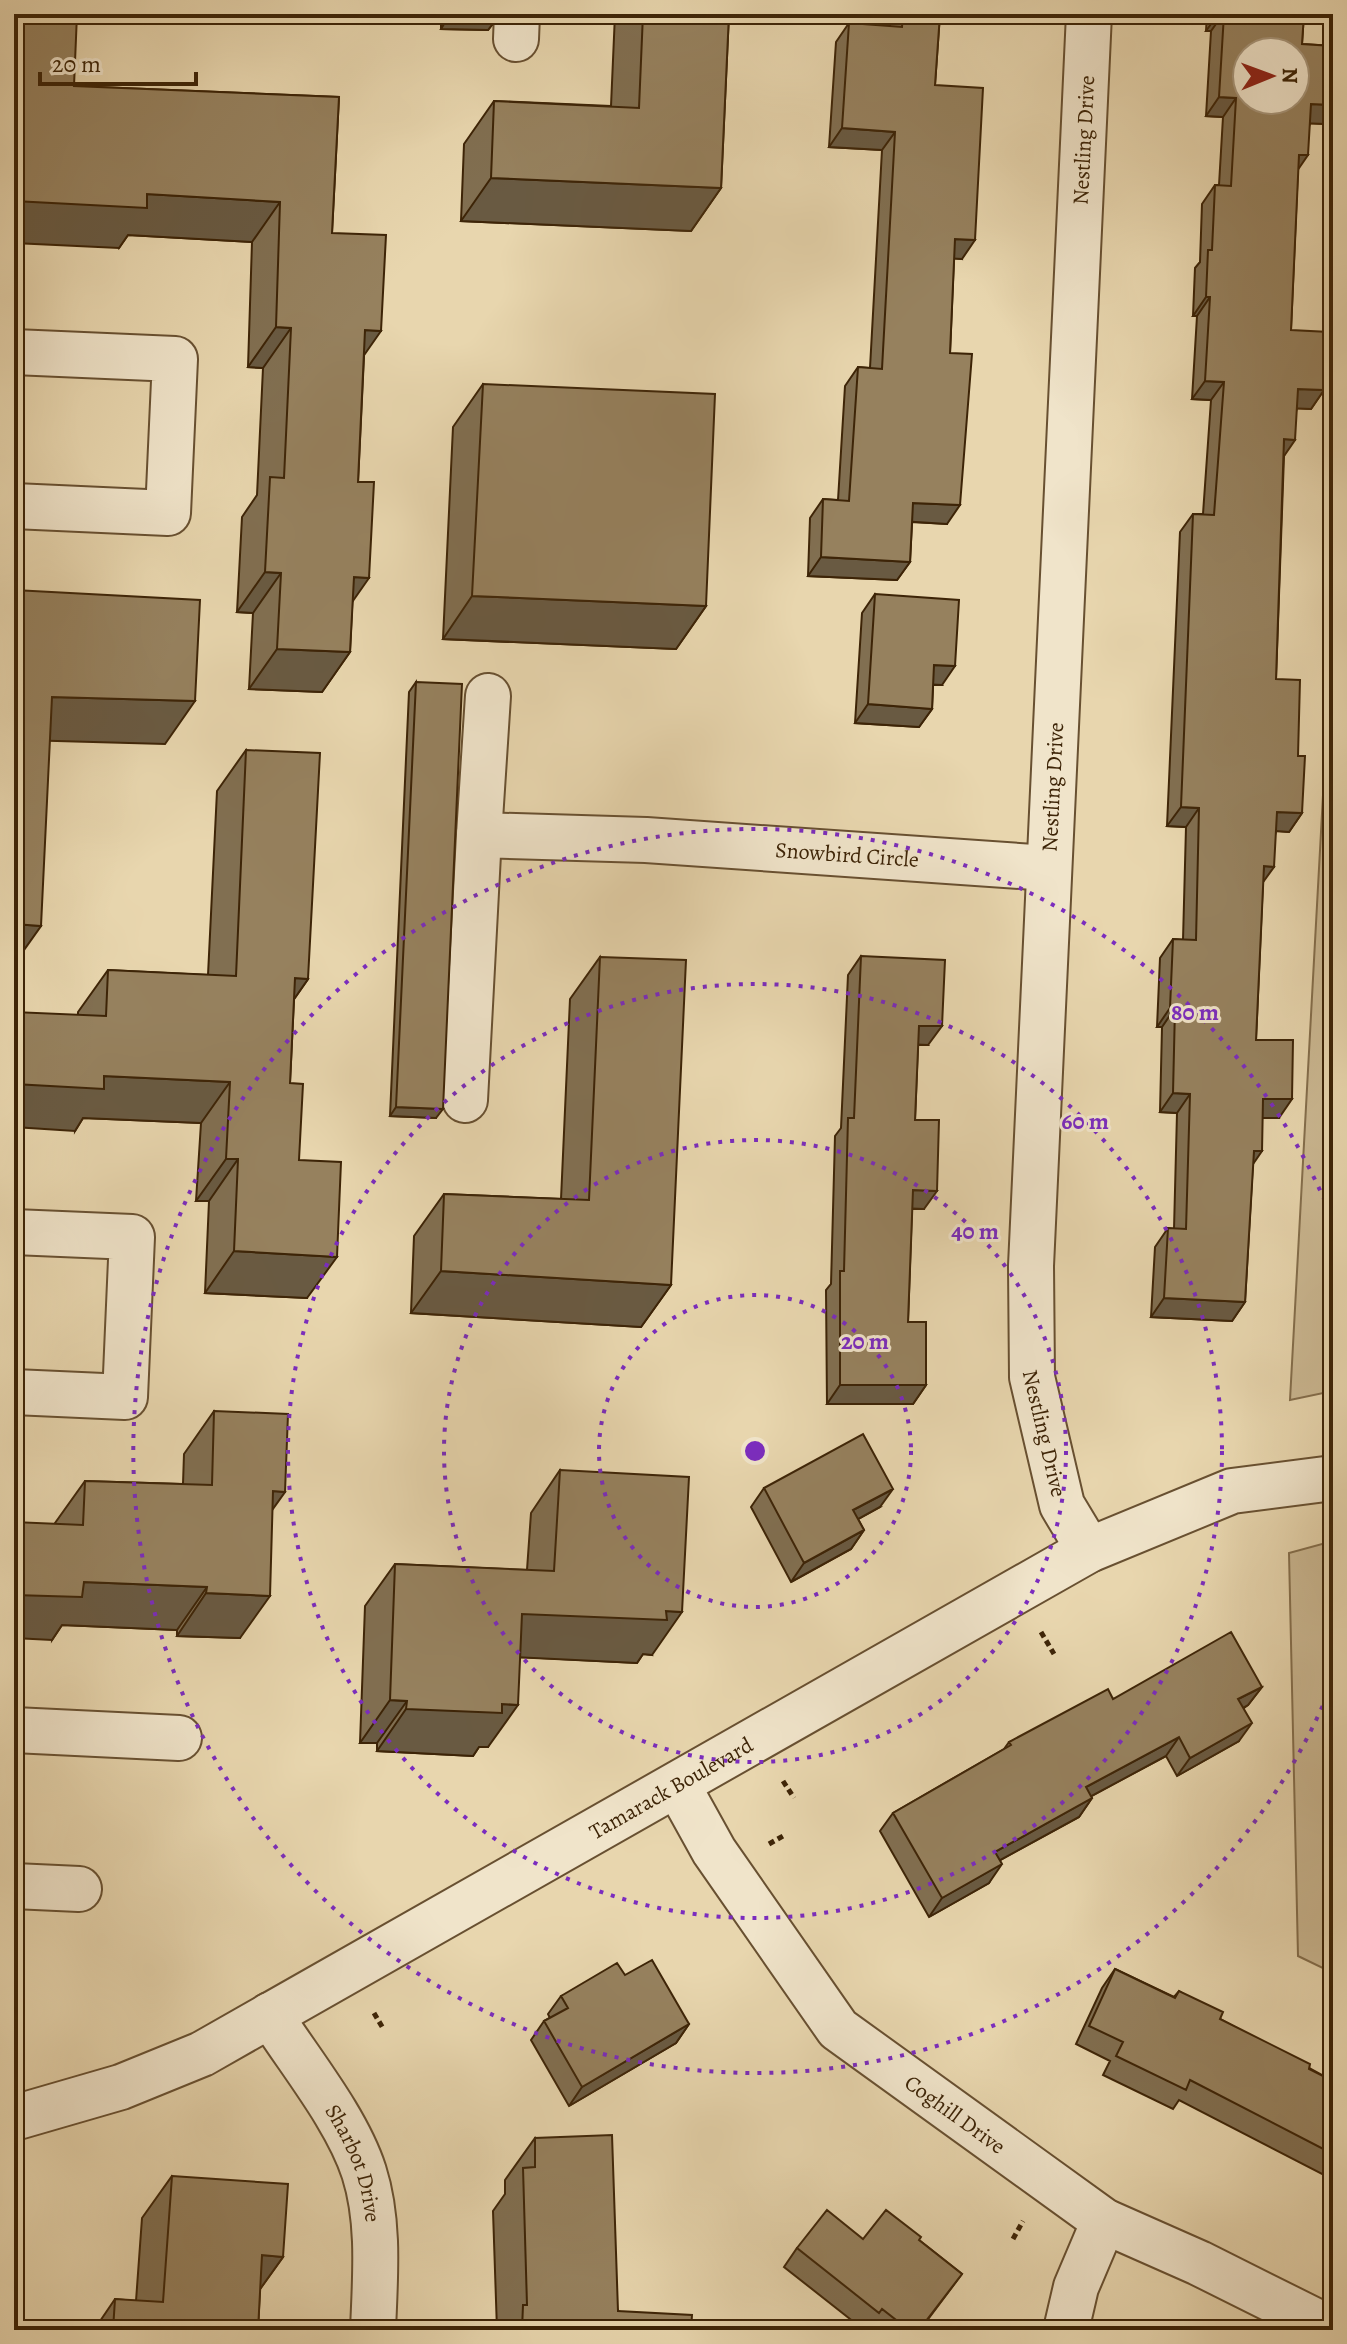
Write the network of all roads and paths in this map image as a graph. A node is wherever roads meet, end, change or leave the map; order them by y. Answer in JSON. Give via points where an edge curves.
{"nodes":[{"id":1,"x":1089,"y":14,"type":"edge"},
{"id":2,"x":14,"y":352,"type":"edge"},
{"id":3,"x":14,"y":506,"type":"edge"},
{"id":4,"x":488,"y":696,"type":"dead end"},
{"id":5,"x":479,"y":835,"type":"junction"},
{"id":6,"x":1048,"y":868,"type":"junction"},
{"id":7,"x":465,"y":1100,"type":"dead end"},
{"id":8,"x":14,"y":1232,"type":"edge"},
{"id":9,"x":14,"y":1392,"type":"edge"},
{"id":10,"x":1333,"y":1478,"type":"edge"},
{"id":11,"x":1089,"y":1550,"type":"junction"},
{"id":12,"x":1041,"y":1631,"type":"dead end"},
{"id":13,"x":1054,"y":1654,"type":"dead end"},
{"id":14,"x":14,"y":1730,"type":"edge"},
{"id":15,"x":179,"y":1738,"type":"dead end"},
{"id":16,"x":781,"y":1777,"type":"dead end"},
{"id":17,"x":678,"y":1786,"type":"junction"},
{"id":18,"x":794,"y":1798,"type":"dead end"},
{"id":19,"x":14,"y":1886,"type":"edge"},
{"id":20,"x":79,"y":1889,"type":"dead end"},
{"id":21,"x":372,"y":2008,"type":"dead end"},
{"id":22,"x":270,"y":2015,"type":"junction"},
{"id":23,"x":384,"y":2030,"type":"dead end"},
{"id":24,"x":14,"y":2118,"type":"edge"},
{"id":25,"x":1023,"y":2221,"type":"dead end"},
{"id":26,"x":1104,"y":2221,"type":"junction"},
{"id":27,"x":1013,"y":2239,"type":"dead end"},
{"id":28,"x":373,"y":2330,"type":"edge"},
{"id":29,"x":1066,"y":2330,"type":"edge"},
{"id":30,"x":1333,"y":2330,"type":"edge"}],
"edges":[{"from":1,"to":6,"type":"street","name":"Nestling Drive"},
{"from":2,"to":3,"type":"street","via":[[175,359],[168,513]]},
{"from":4,"to":5,"type":"street"},
{"from":5,"to":6,"type":"street","name":"Snowbird Circle","via":[[646,840]]},
{"from":5,"to":7,"type":"street"},
{"from":6,"to":11,"type":"street","name":"Nestling Drive","via":[[1031,1266],[1032,1377],[1062,1505]]},
{"from":8,"to":9,"type":"street","via":[[132,1237],[125,1397]]},
{"from":10,"to":11,"type":"street","name":"Tamarack Boulevard","via":[[1232,1491]]},
{"from":11,"to":17,"type":"street","name":"Tamarack Boulevard"},
{"from":12,"to":13,"type":"path"},
{"from":14,"to":15,"type":"street"},
{"from":16,"to":18,"type":"path"},
{"from":17,"to":22,"type":"street","name":"Tamarack Boulevard"},
{"from":17,"to":26,"type":"street","name":"Coghill Drive","via":[[714,1851],[838,2029]]},
{"from":19,"to":20,"type":"street"},
{"from":21,"to":23,"type":"path"},
{"from":22,"to":24,"type":"street","name":"Tamarack Boulevard","via":[[202,2054],[121,2087]]},
{"from":22,"to":28,"type":"street","name":"Sharbot Drive","via":[[364,2172],[375,2229]]},
{"from":25,"to":27,"type":"path"},
{"from":26,"to":29,"type":"street","via":[[1076,2287]]},
{"from":26,"to":30,"type":"street","name":"Coghill Drive"}]}
